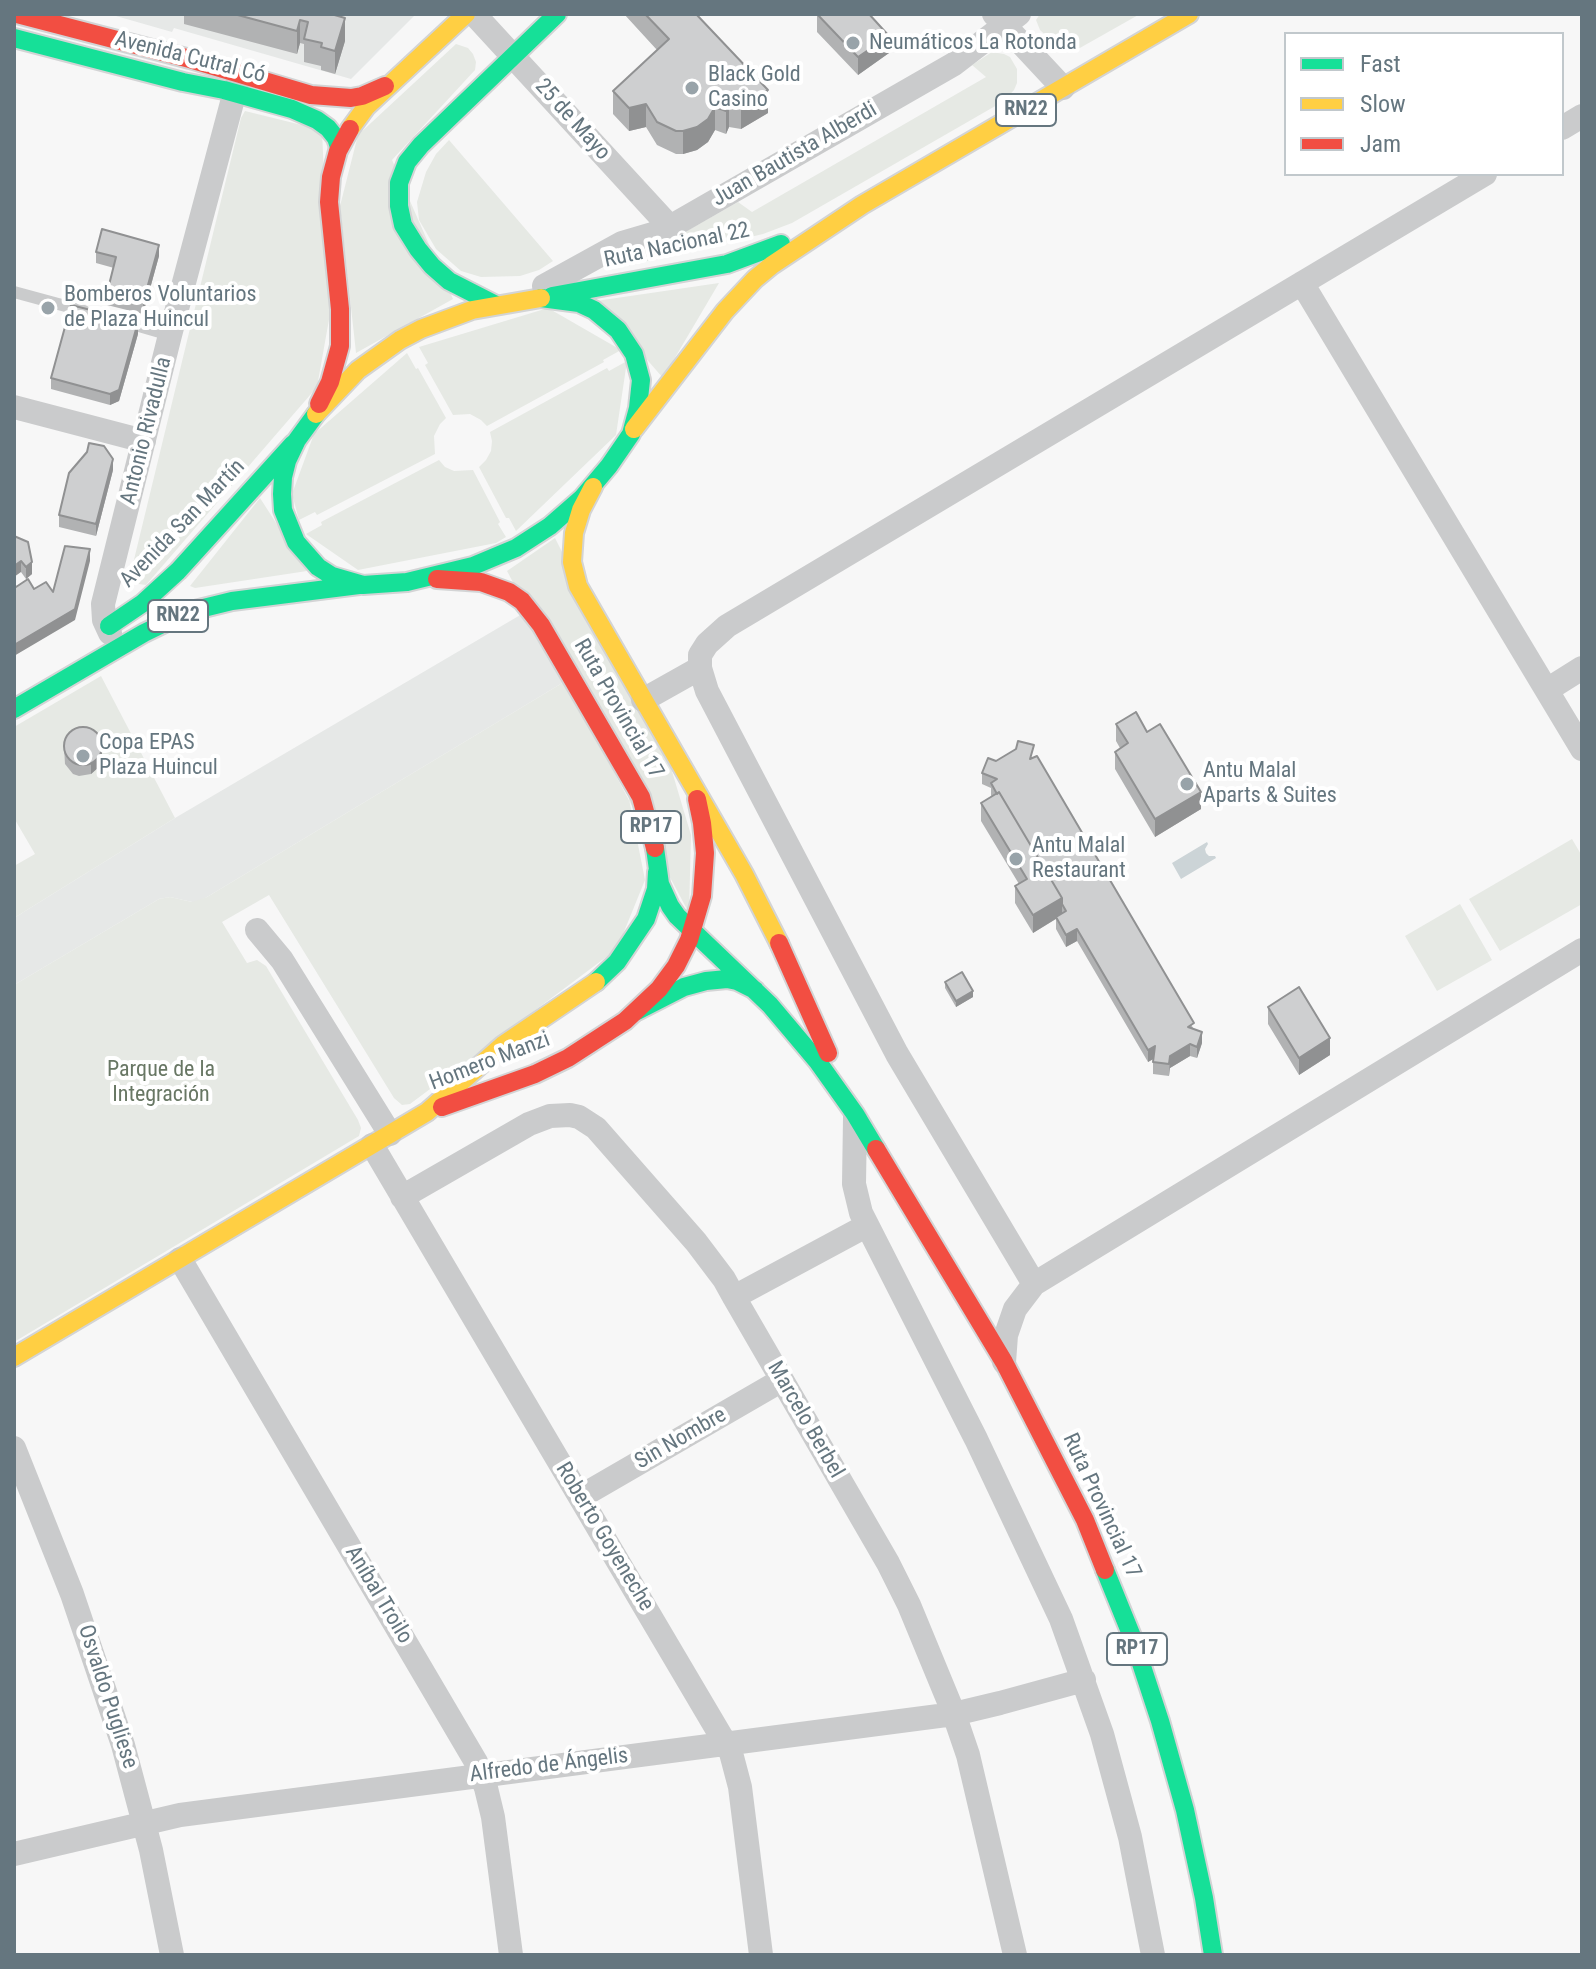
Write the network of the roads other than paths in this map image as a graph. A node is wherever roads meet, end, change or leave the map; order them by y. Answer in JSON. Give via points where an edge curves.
{"nodes":[{"id":1,"x":17,"y":14,"type":"edge"},
{"id":2,"x":466,"y":14,"type":"edge"},
{"id":3,"x":474,"y":14,"type":"edge"},
{"id":4,"x":557,"y":14,"type":"edge"},
{"id":5,"x":1189,"y":14,"type":"edge"},
{"id":6,"x":1006,"y":18,"type":"edge"},
{"id":7,"x":14,"y":38,"type":"edge"},
{"id":8,"x":514,"y":56,"type":"junction"},
{"id":9,"x":237,"y":83,"type":"junction"},
{"id":10,"x":388,"y":84,"type":"junction"},
{"id":11,"x":1063,"y":88,"type":"junction"},
{"id":12,"x":1582,"y":116,"type":"edge"},
{"id":13,"x":1564,"y":127,"type":"edge"},
{"id":14,"x":339,"y":147,"type":"junction"},
{"id":15,"x":1482,"y":176,"type":"edge"},
{"id":16,"x":862,"y":205,"type":"junction"},
{"id":17,"x":670,"y":227,"type":"junction"},
{"id":18,"x":1302,"y":283,"type":"junction"},
{"id":19,"x":14,"y":292,"type":"edge"},
{"id":20,"x":518,"y":301,"type":"junction"},
{"id":21,"x":98,"y":315,"type":"edge"},
{"id":22,"x":112,"y":319,"type":"edge"},
{"id":23,"x":170,"y":335,"type":"junction"},
{"id":24,"x":14,"y":407,"type":"edge"},
{"id":25,"x":309,"y":422,"type":"junction"},
{"id":26,"x":631,"y":434,"type":"junction"},
{"id":27,"x":297,"y":440,"type":"junction"},
{"id":28,"x":144,"y":441,"type":"junction"},
{"id":29,"x":596,"y":483,"type":"junction"},
{"id":30,"x":426,"y":578,"type":"junction"},
{"id":31,"x":363,"y":585,"type":"junction"},
{"id":32,"x":107,"y":637,"type":"junction"},
{"id":33,"x":700,"y":668,"type":"junction"},
{"id":34,"x":1582,"y":668,"type":"edge"},
{"id":35,"x":1547,"y":690,"type":"junction"},
{"id":36,"x":643,"y":700,"type":"junction"},
{"id":37,"x":14,"y":709,"type":"edge"},
{"id":38,"x":1582,"y":749,"type":"edge"},
{"id":39,"x":688,"y":778,"type":"junction"},
{"id":40,"x":657,"y":872,"type":"junction"},
{"id":41,"x":257,"y":930,"type":"dead end"},
{"id":42,"x":693,"y":931,"type":"junction"},
{"id":43,"x":1582,"y":950,"type":"edge"},
{"id":44,"x":755,"y":990,"type":"junction"},
{"id":45,"x":637,"y":1011,"type":"junction"},
{"id":46,"x":427,"y":1112,"type":"junction"},
{"id":47,"x":855,"y":1114,"type":"junction"},
{"id":48,"x":381,"y":1140,"type":"junction"},
{"id":49,"x":402,"y":1197,"type":"junction"},
{"id":50,"x":866,"y":1226,"type":"junction"},
{"id":51,"x":180,"y":1259,"type":"junction"},
{"id":52,"x":1034,"y":1284,"type":"junction"},
{"id":53,"x":734,"y":1297,"type":"junction"},
{"id":54,"x":14,"y":1357,"type":"edge"},
{"id":55,"x":1004,"y":1362,"type":"junction"},
{"id":56,"x":782,"y":1380,"type":"junction"},
{"id":57,"x":14,"y":1448,"type":"edge"},
{"id":58,"x":580,"y":1497,"type":"junction"},
{"id":59,"x":1084,"y":1680,"type":"junction"},
{"id":60,"x":954,"y":1714,"type":"junction"},
{"id":61,"x":726,"y":1744,"type":"junction"},
{"id":62,"x":481,"y":1775,"type":"junction"},
{"id":63,"x":144,"y":1822,"type":"junction"},
{"id":64,"x":14,"y":1854,"type":"edge"},
{"id":65,"x":172,"y":1955,"type":"edge"},
{"id":66,"x":511,"y":1955,"type":"edge"},
{"id":67,"x":761,"y":1955,"type":"edge"},
{"id":68,"x":1015,"y":1955,"type":"edge"},
{"id":69,"x":1153,"y":1955,"type":"edge"},
{"id":70,"x":1213,"y":1955,"type":"edge"}],
"edges":[{"from":1,"to":9,"type":"main road","name":"Avenida Cutral Có","via":[[190,59]]},
{"from":2,"to":10,"type":"main road"},
{"from":3,"to":8,"type":"street","name":"25 de Mayo"},
{"from":4,"to":8,"type":"main road"},
{"from":5,"to":11,"type":"main road","name":"Ruta Nacional 22","number":"RN22"},
{"from":6,"to":11,"type":"street"},
{"from":6,"to":17,"type":"street","name":"Juan Bautista Alberdi","via":[[954,64]]},
{"from":7,"to":9,"type":"main road","name":"Avenida Cutral Có","via":[[183,82]]},
{"from":8,"to":17,"type":"street","name":"25 de Mayo"},
{"from":8,"to":20,"type":"main road","via":[[413,153],[398,194],[403,225],[441,274],[459,287]]},
{"from":9,"to":10,"type":"main road","name":"Avenida Cutral Có","via":[[333,98],[362,96]]},
{"from":9,"to":14,"type":"main road","name":"Avenida Cutral Có","via":[[317,120]]},
{"from":9,"to":23,"type":"street","name":"Antonio Rivadulla"},
{"from":10,"to":14,"type":"main road"},
{"from":11,"to":16,"type":"main road","name":"Ruta Nacional 22","number":"RN22"},
{"from":12,"to":13,"type":"street"},
{"from":14,"to":25,"type":"main road","via":[[329,202],[340,346],[330,382]]},
{"from":15,"to":18,"type":"street"},
{"from":16,"to":20,"type":"main road","name":"Ruta Nacional 22","number":"RN22","via":[[727,264]]},
{"from":16,"to":26,"type":"main road","name":"Ruta Nacional 22","number":"RN22","via":[[747,287]]},
{"from":17,"to":20,"type":"street","name":"Juan Bautista Alberdi","via":[[622,243]]},
{"from":18,"to":33,"type":"street","via":[[716,633],[700,655]]},
{"from":18,"to":35,"type":"street"},
{"from":19,"to":21,"type":"lane"},
{"from":20,"to":25,"type":"main road","number":"RN22","via":[[446,319],[400,340],[340,386]]},
{"from":20,"to":26,"type":"main road","number":"RN22","via":[[579,303],[607,320],[627,342],[641,380]]},
{"from":22,"to":23,"type":"lane"},
{"from":23,"to":28,"type":"street","name":"Antonio Rivadulla"},
{"from":24,"to":28,"type":"street"},
{"from":25,"to":27,"type":"main road","number":"RN22"},
{"from":26,"to":29,"type":"main road","number":"RN22"},
{"from":27,"to":31,"type":"main road","number":"RN22","via":[[283,477],[288,525],[318,567]]},
{"from":27,"to":32,"type":"main road","name":"Avenida San Martín","number":"RN22","via":[[160,588]]},
{"from":28,"to":32,"type":"street","name":"Antonio Rivadulla","via":[[103,604]]},
{"from":29,"to":30,"type":"main road","number":"RN22","via":[[516,548]]},
{"from":29,"to":36,"type":"main road","name":"Ruta Provincial 17","number":"RP17","via":[[574,533],[574,574]]},
{"from":30,"to":31,"type":"main road","number":"RN22"},
{"from":30,"to":40,"type":"main road","name":"Ruta Provincial 17","number":"RP17","via":[[481,582],[509,592],[532,611],[637,790],[651,828]]},
{"from":31,"to":32,"type":"main road","name":"Avenida San Martín","number":"RN22","via":[[209,605]]},
{"from":32,"to":37,"type":"main road","name":"Avenida San Martín","number":"RN22"},
{"from":33,"to":36,"type":"street"},
{"from":33,"to":52,"type":"street","via":[[707,691],[897,1054]]},
{"from":34,"to":35,"type":"street"},
{"from":35,"to":38,"type":"street"},
{"from":36,"to":39,"type":"main road","name":"Ruta Provincial 17","number":"RP17"},
{"from":39,"to":42,"type":"main road","name":"Homero Manzi","via":[[700,809],[705,853]]},
{"from":39,"to":47,"type":"main road","name":"Ruta Provincial 17","number":"RP17","via":[[765,913]]},
{"from":40,"to":42,"type":"main road","name":"Ruta Provincial 17","number":"RP17","via":[[663,895]]},
{"from":40,"to":46,"type":"main road","name":"Homero Manzi","via":[[646,919],[617,962],[503,1045]]},
{"from":41,"to":48,"type":"street","name":"Roberto Goyeneche","via":[[282,960]]},
{"from":42,"to":44,"type":"main road","name":"Ruta Provincial 17","number":"RP17"},
{"from":42,"to":45,"type":"main road","name":"Homero Manzi","via":[[668,978]]},
{"from":43,"to":52,"type":"street"},
{"from":44,"to":45,"type":"main road","via":[[727,979],[706,981]]},
{"from":44,"to":47,"type":"main road","name":"Ruta Provincial 17","number":"RP17","via":[[803,1043]]},
{"from":45,"to":46,"type":"main road","name":"Homero Manzi","via":[[552,1066]]},
{"from":46,"to":48,"type":"main road","name":"Homero Manzi"},
{"from":47,"to":50,"type":"street","via":[[854,1184]]},
{"from":47,"to":55,"type":"main road","name":"Ruta Provincial 17","number":"RP17"},
{"from":48,"to":49,"type":"street","name":"Roberto Goyeneche"},
{"from":48,"to":51,"type":"main road","name":"Homero Manzi"},
{"from":49,"to":53,"type":"street","name":"Marcelo Berbel","via":[[529,1124],[550,1116],[579,1117],[596,1128],[681,1225]]},
{"from":49,"to":58,"type":"street","name":"Roberto Goyeneche"},
{"from":50,"to":53,"type":"street"},
{"from":50,"to":59,"type":"street","via":[[1006,1501]]},
{"from":51,"to":54,"type":"main road","name":"Homero Manzi"},
{"from":51,"to":62,"type":"street","name":"Aníbal Troilo"},
{"from":52,"to":55,"type":"street","via":[[1015,1309]]},
{"from":53,"to":56,"type":"street","name":"Marcelo Berbel"},
{"from":55,"to":70,"type":"main road","name":"Ruta Provincial 17","number":"RP17","via":[[1085,1520],[1133,1639],[1185,1810]]},
{"from":56,"to":58,"type":"street","name":"Sin Nombre"},
{"from":56,"to":60,"type":"street","name":"Marcelo Berbel","via":[[899,1584]]},
{"from":57,"to":63,"type":"street","name":"Osvaldo Pugliese","via":[[95,1658]]},
{"from":58,"to":61,"type":"street","name":"Roberto Goyeneche"},
{"from":59,"to":60,"type":"street","name":"Alfredo de Ángelis"},
{"from":59,"to":69,"type":"street","via":[[1130,1837]]},
{"from":60,"to":61,"type":"street","name":"Alfredo de Ángelis"},
{"from":60,"to":68,"type":"street","name":"Marcelo Berbel","via":[[974,1776]]},
{"from":61,"to":62,"type":"street","name":"Alfredo de Ángelis"},
{"from":61,"to":67,"type":"street","name":"Roberto Goyeneche","via":[[740,1787]]},
{"from":62,"to":63,"type":"street","name":"Alfredo de Ángelis"},
{"from":62,"to":66,"type":"street","name":"Aníbal Troilo","via":[[493,1817]]},
{"from":63,"to":64,"type":"street","name":"Alfredo de Ángelis"},
{"from":63,"to":65,"type":"street","name":"Osvaldo Pugliese"}]}
